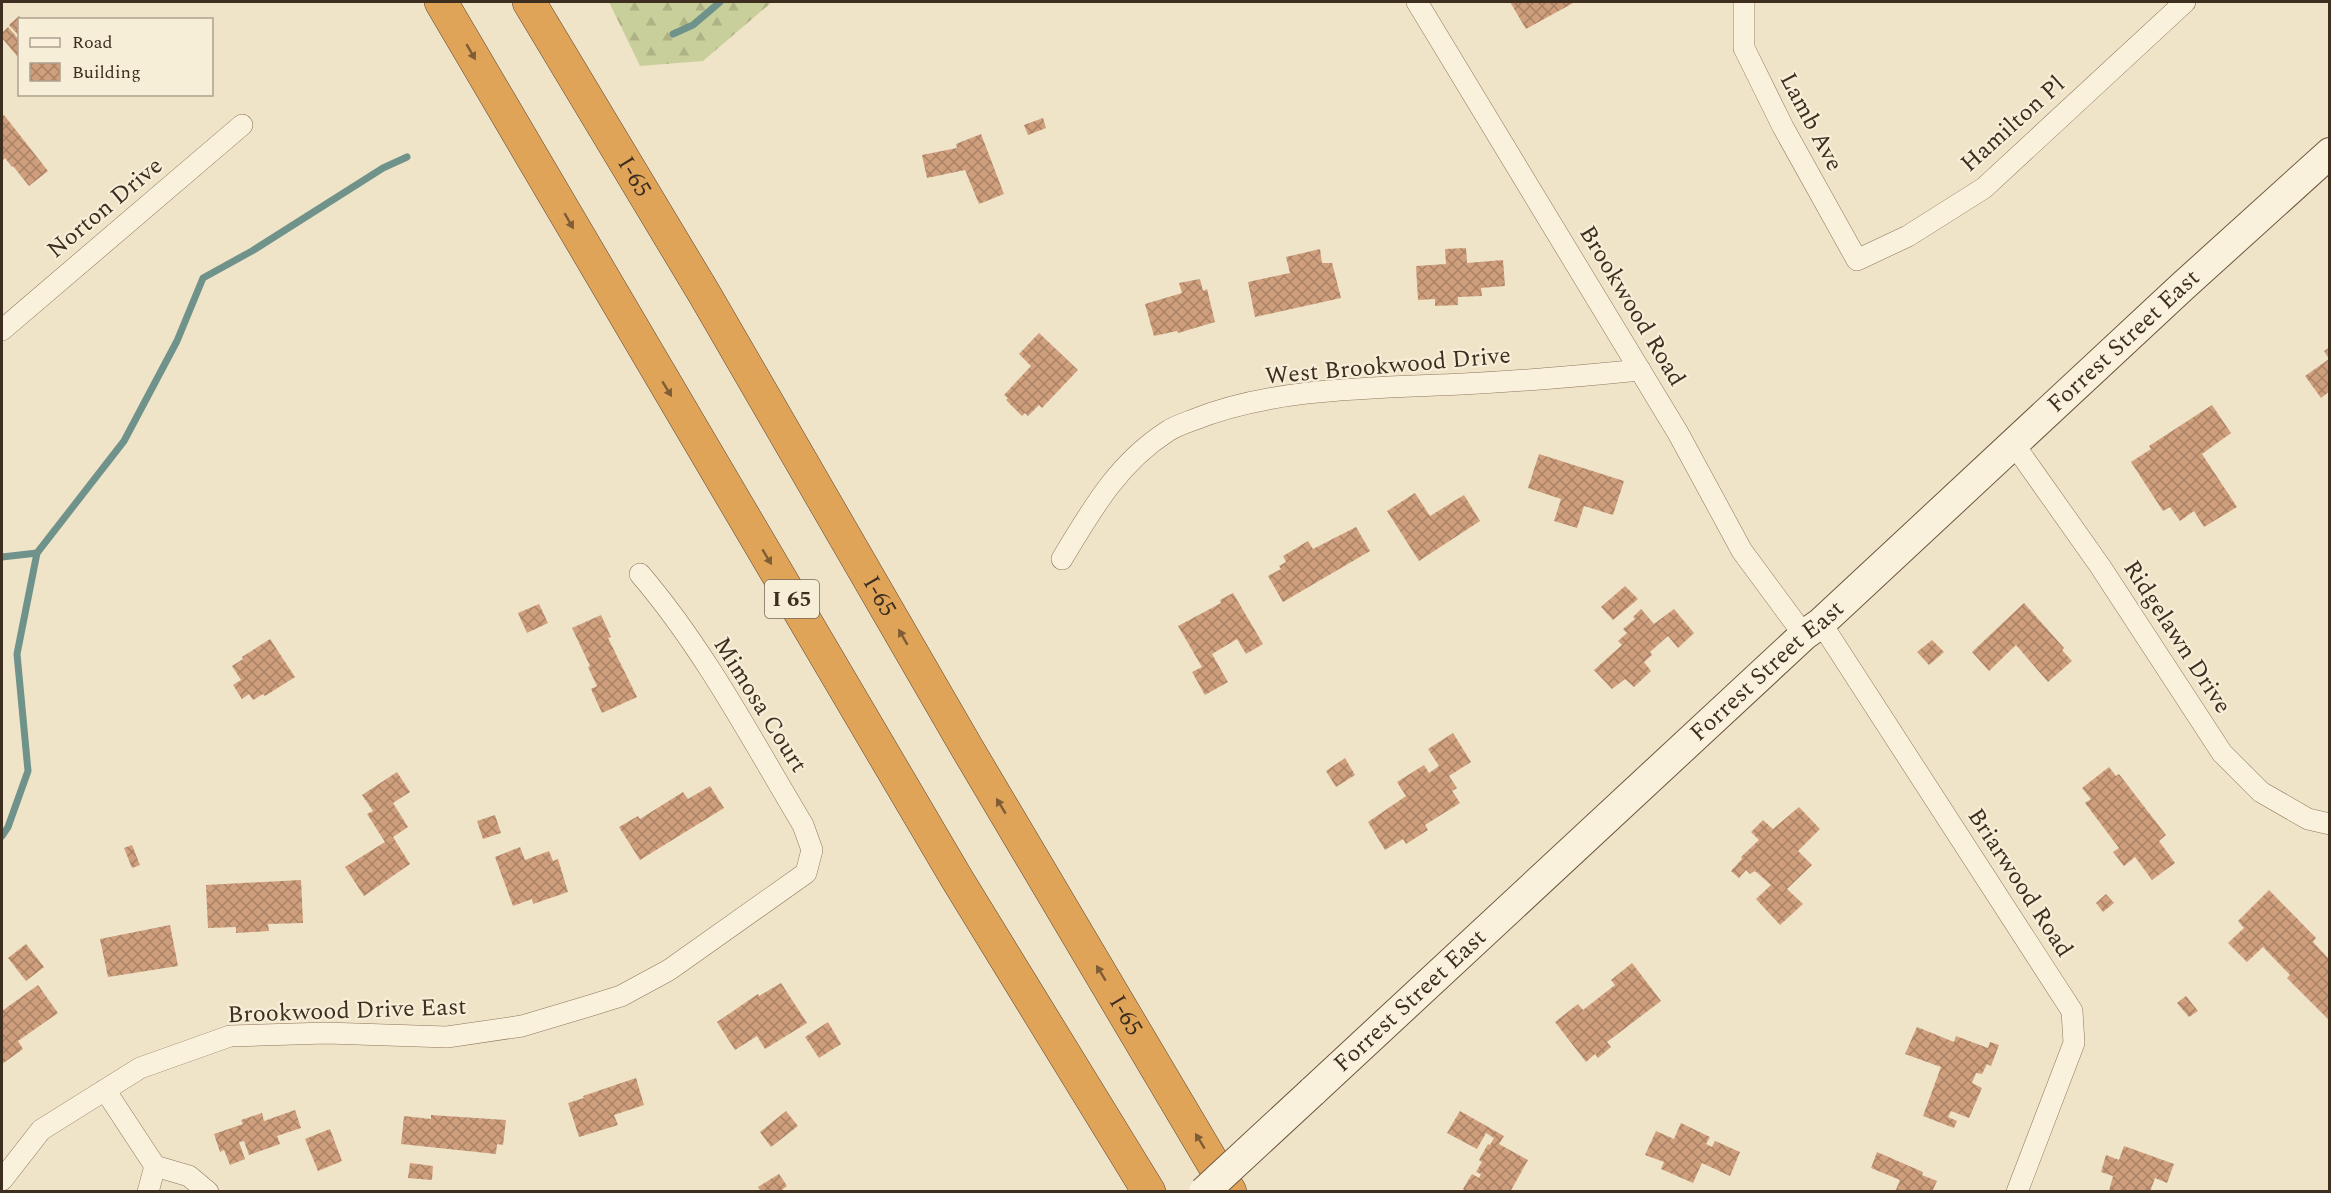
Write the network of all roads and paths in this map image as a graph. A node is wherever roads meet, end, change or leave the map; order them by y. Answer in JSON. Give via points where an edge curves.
{"nodes":[{"id":1,"x":441,"y":2,"type":"edge"},
{"id":2,"x":529,"y":2,"type":"edge"},
{"id":3,"x":1417,"y":2,"type":"edge"},
{"id":4,"x":1744,"y":2,"type":"edge"},
{"id":5,"x":2185,"y":2,"type":"edge"},
{"id":6,"x":242,"y":125,"type":"dead end"},
{"id":7,"x":2330,"y":153,"type":"edge"},
{"id":8,"x":1857,"y":260,"type":"joint"},
{"id":9,"x":2,"y":330,"type":"edge"},
{"id":10,"x":1640,"y":370,"type":"junction"},
{"id":11,"x":2013,"y":443,"type":"junction"},
{"id":12,"x":1062,"y":559,"type":"dead end"},
{"id":13,"x":640,"y":574,"type":"dead end"},
{"id":14,"x":1812,"y":629,"type":"junction"},
{"id":15,"x":2330,"y":824,"type":"edge"},
{"id":16,"x":806,"y":873,"type":"joint"},
{"id":17,"x":105,"y":1090,"type":"junction"},
{"id":18,"x":155,"y":1166,"type":"junction"},
{"id":19,"x":2,"y":1180,"type":"edge"},
{"id":20,"x":148,"y":1191,"type":"edge"},
{"id":21,"x":208,"y":1191,"type":"edge"},
{"id":22,"x":1149,"y":1191,"type":"edge"},
{"id":23,"x":1204,"y":1191,"type":"edge"},
{"id":24,"x":1230,"y":1191,"type":"edge"},
{"id":25,"x":2017,"y":1191,"type":"edge"}],
"edges":[{"from":1,"to":22,"type":"highway","number":"I 65","one_way":true,"via":[[957,879]]},
{"from":24,"to":2,"type":"highway","name":"I-65","one_way":true},
{"from":3,"to":10,"type":"street","name":"Brookwood Road"},
{"from":4,"to":8,"type":"street","name":"Lamb Ave","via":[[1744,48]]},
{"from":5,"to":8,"type":"street","name":"Hamilton Pl","via":[[1984,188],[1908,236]]},
{"from":6,"to":9,"type":"street","name":"Norton Drive"},
{"from":7,"to":11,"type":"street","name":"Forrest Street East"},
{"from":10,"to":12,"type":"street","name":"West Brookwood Drive","via":[[1545,380],[1359,389],[1221,409],[1170,430],[1127,463],[1093,507]]},
{"from":10,"to":14,"type":"street","name":"Brookwood Road","via":[[1742,551]]},
{"from":11,"to":14,"type":"street","name":"Forrest Street East"},
{"from":11,"to":15,"type":"street","name":"Ridgelawn Drive","via":[[2100,566],[2222,753],[2260,792],[2308,819]]},
{"from":13,"to":16,"type":"street","name":"Mimosa Court","via":[[705,663],[803,825],[812,850]]},
{"from":14,"to":23,"type":"street","name":"Forrest Street East","bridge":true},
{"from":14,"to":25,"type":"street","name":"Briarwood Road","via":[[2072,1011],[2074,1043]]},
{"from":16,"to":17,"type":"street","name":"Brookwood Drive East","via":[[669,970],[621,996],[589,1006],[522,1026],[447,1037],[326,1033],[230,1036],[140,1068]]},
{"from":17,"to":18,"type":"street"},
{"from":17,"to":19,"type":"street","name":"Brookwood Drive East","via":[[41,1130]]},
{"from":18,"to":20,"type":"street"},
{"from":18,"to":21,"type":"street","via":[[189,1176]]}]}
